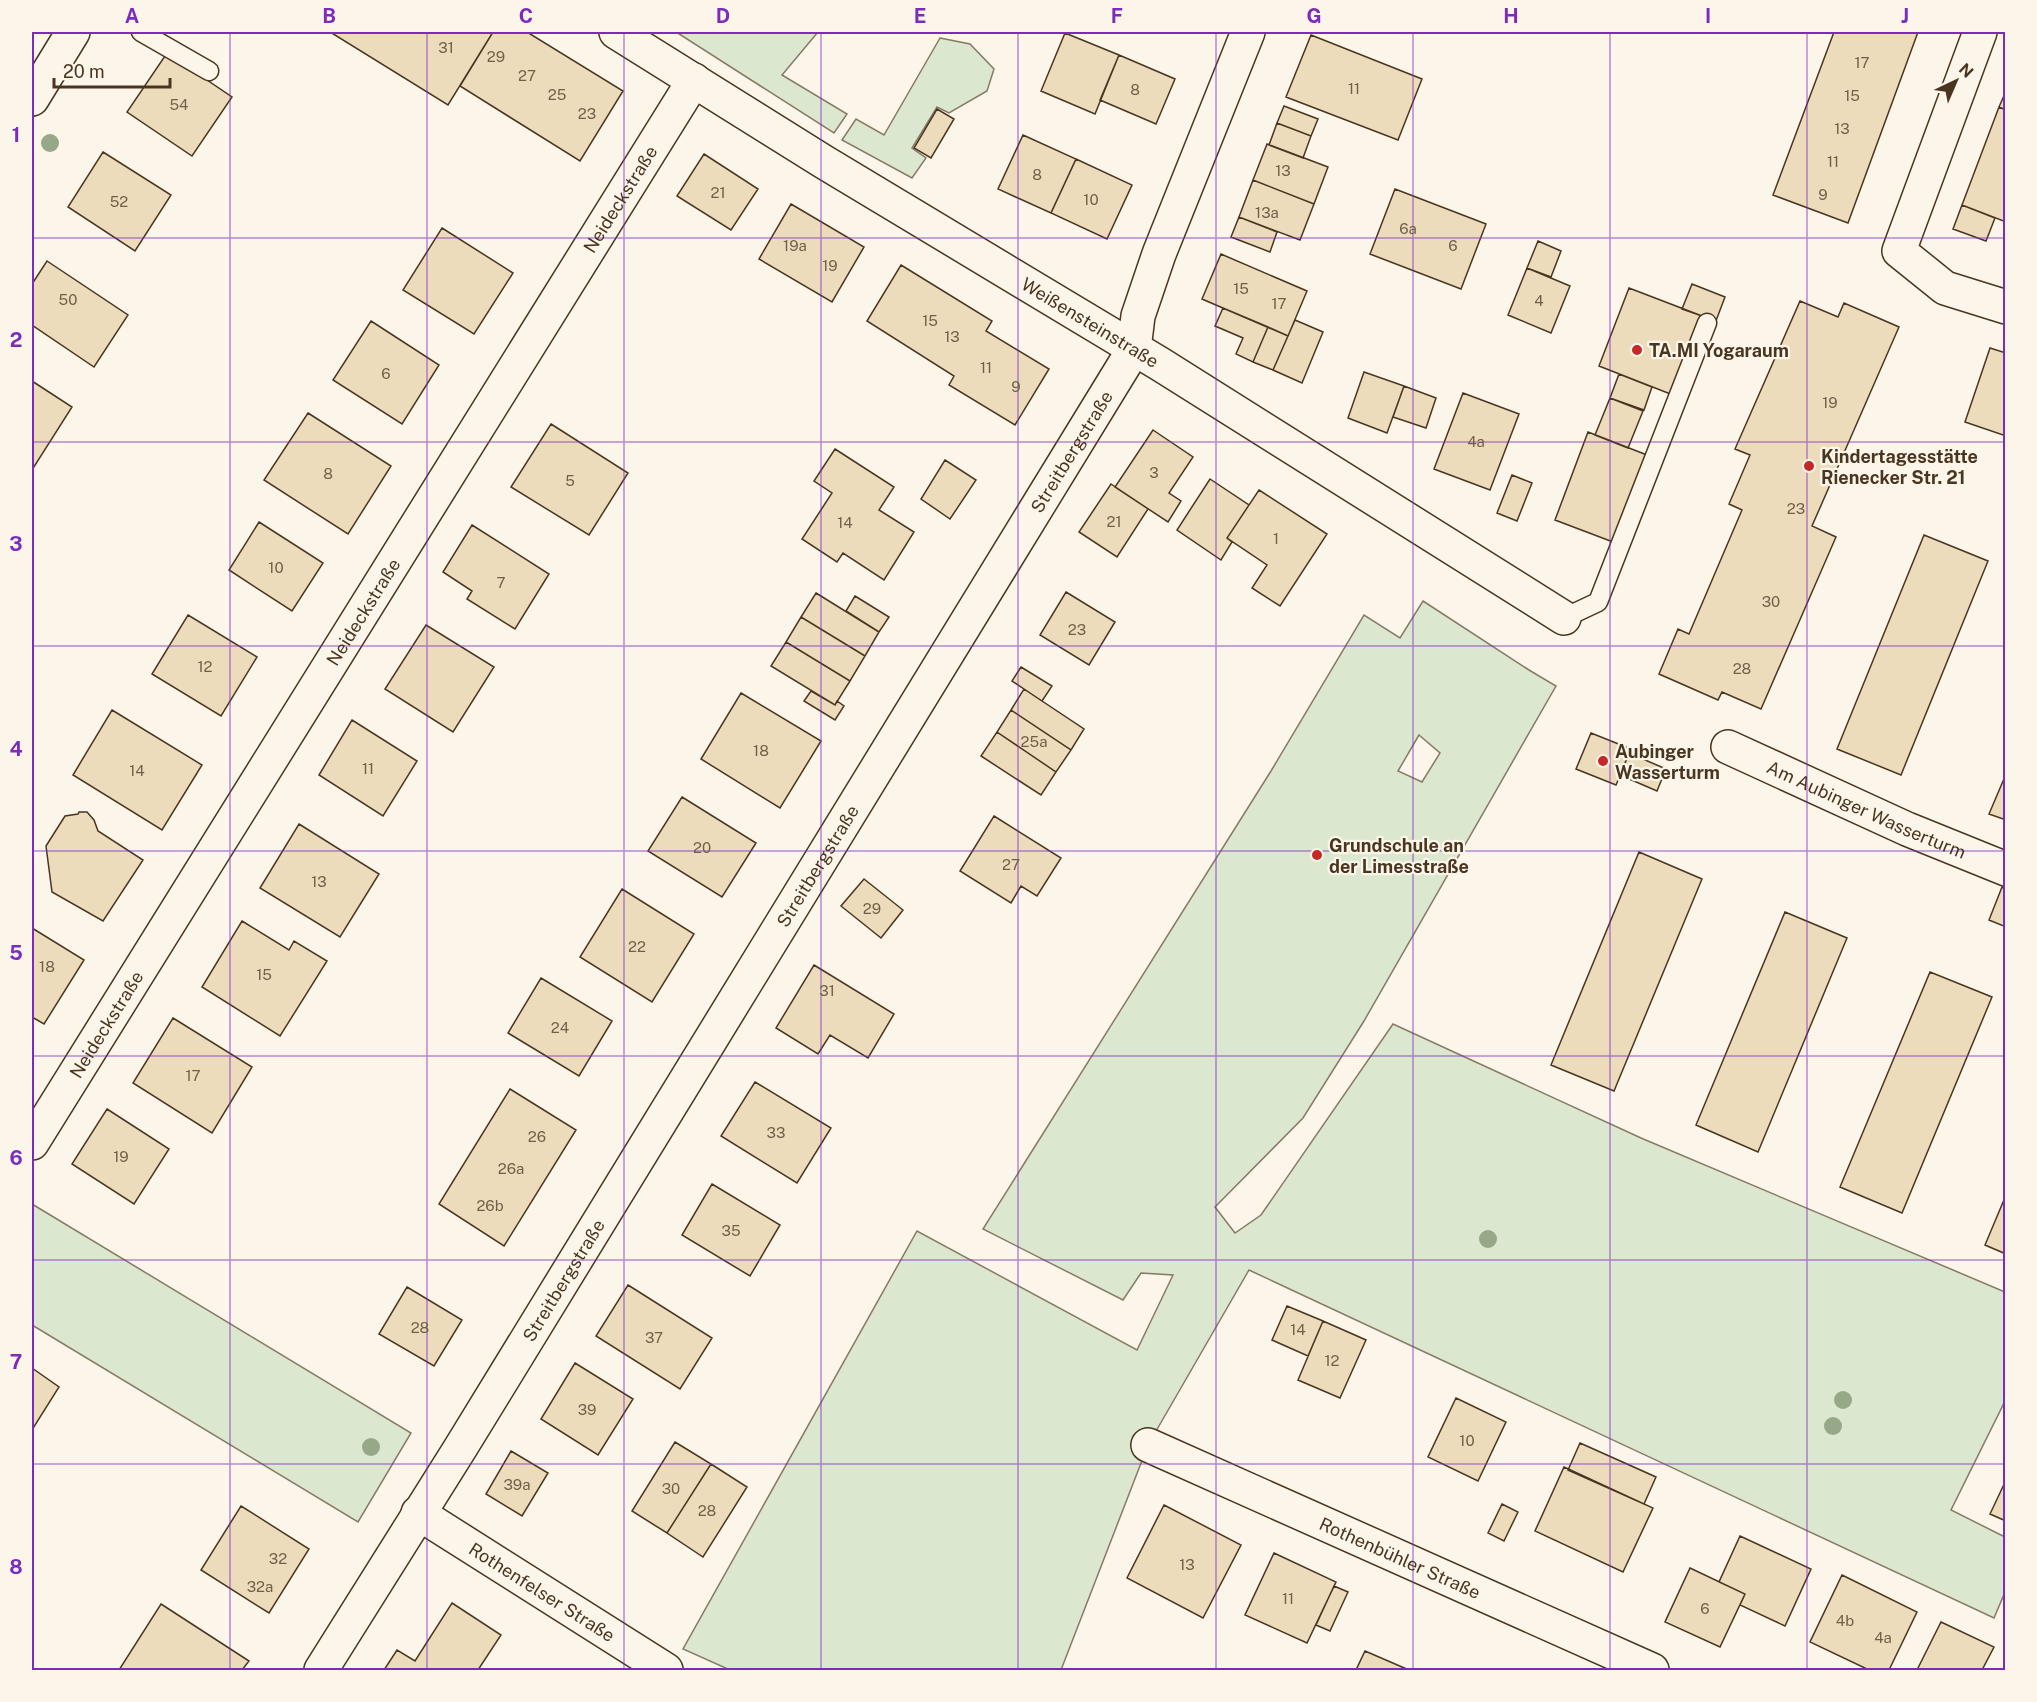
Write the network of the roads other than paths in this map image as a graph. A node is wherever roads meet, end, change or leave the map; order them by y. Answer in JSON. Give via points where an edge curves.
{"nodes":[{"id":1,"x":73,"y":32,"type":"edge"},
{"id":2,"x":141,"y":32,"type":"edge"},
{"id":3,"x":616,"y":32,"type":"edge"},
{"id":4,"x":1248,"y":32,"type":"edge"},
{"id":5,"x":1980,"y":32,"type":"edge"},
{"id":6,"x":209,"y":71,"type":"dead end"},
{"id":7,"x":694,"y":80,"type":"junction"},
{"id":8,"x":32,"y":99,"type":"edge"},
{"id":9,"x":2006,"y":307,"type":"edge"},
{"id":10,"x":1707,"y":323,"type":"dead end"},
{"id":11,"x":1134,"y":349,"type":"junction"},
{"id":12,"x":1563,"y":618,"type":"joint"},
{"id":13,"x":1728,"y":747,"type":"dead end"},
{"id":14,"x":2006,"y":869,"type":"edge"},
{"id":15,"x":32,"y":1143,"type":"edge"},
{"id":16,"x":1148,"y":1445,"type":"dead end"},
{"id":17,"x":418,"y":1514,"type":"junction"},
{"id":18,"x":321,"y":1671,"type":"edge"},
{"id":19,"x":666,"y":1671,"type":"edge"},
{"id":20,"x":1652,"y":1671,"type":"edge"}],
"edges":[{"from":1,"to":8,"type":"street"},
{"from":2,"to":6,"type":"lane"},
{"from":3,"to":7,"type":"street","name":"Weißensteinstraße"},
{"from":4,"to":11,"type":"street","name":"Streitbergstraße","via":[[1159,254],[1138,316]]},
{"from":5,"to":9,"type":"street","via":[[1899,251],[1945,288]]},
{"from":7,"to":11,"type":"street","name":"Weißensteinstraße"},
{"from":7,"to":15,"type":"street","name":"Neideckstraße"},
{"from":10,"to":12,"type":"lane","via":[[1598,602]]},
{"from":11,"to":12,"type":"street","name":"Weißensteinstraße"},
{"from":11,"to":17,"type":"street","name":"Streitbergstraße"},
{"from":13,"to":14,"type":"street","name":"Am Aubinger Wasserturm","via":[[1907,829]]},
{"from":16,"to":20,"type":"street","name":"Rothenbühler Straße"},
{"from":17,"to":18,"type":"street","name":"Streitbergstraße"},
{"from":17,"to":19,"type":"street","name":"Rothenfelser Straße"}]}
